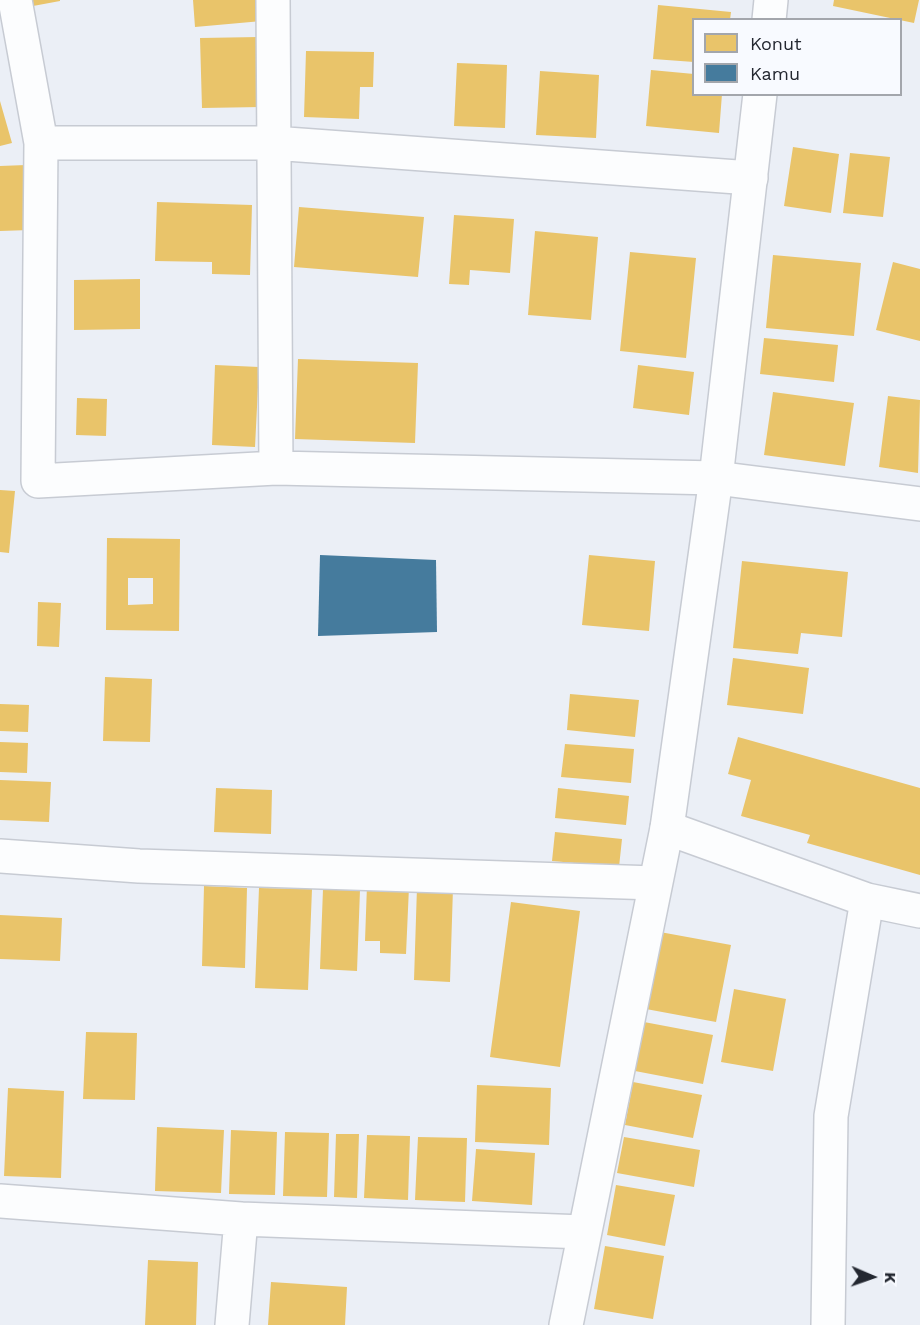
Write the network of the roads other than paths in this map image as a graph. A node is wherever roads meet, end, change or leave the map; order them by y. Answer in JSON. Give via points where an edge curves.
{"nodes":[{"id":1,"x":15,"y":0,"type":"edge"},
{"id":2,"x":273,"y":0,"type":"edge"},
{"id":3,"x":771,"y":0,"type":"edge"},
{"id":4,"x":769,"y":18,"type":"edge"},
{"id":5,"x":760,"y":96,"type":"edge"},
{"id":6,"x":41,"y":143,"type":"junction"},
{"id":7,"x":273,"y":143,"type":"junction"},
{"id":8,"x":750,"y":178,"type":"junction"},
{"id":9,"x":276,"y":468,"type":"junction"},
{"id":10,"x":717,"y":478,"type":"junction"},
{"id":11,"x":920,"y":504,"type":"edge"},
{"id":12,"x":667,"y":828,"type":"junction"},
{"id":13,"x":0,"y":856,"type":"edge"},
{"id":14,"x":655,"y":883,"type":"junction"},
{"id":15,"x":867,"y":900,"type":"junction"},
{"id":16,"x":920,"y":911,"type":"edge"},
{"id":17,"x":0,"y":1201,"type":"edge"},
{"id":18,"x":241,"y":1220,"type":"junction"},
{"id":19,"x":584,"y":1232,"type":"junction"},
{"id":20,"x":232,"y":1325,"type":"edge"},
{"id":21,"x":566,"y":1325,"type":"edge"},
{"id":22,"x":828,"y":1325,"type":"edge"}],
"edges":[{"from":1,"to":6,"type":"street"},
{"from":2,"to":7,"type":"street"},
{"from":3,"to":4,"type":"street"},
{"from":5,"to":8,"type":"street"},
{"from":6,"to":7,"type":"street"},
{"from":6,"to":9,"type":"street","via":[[38,481]]},
{"from":7,"to":8,"type":"street"},
{"from":7,"to":9,"type":"street"},
{"from":8,"to":10,"type":"street"},
{"from":9,"to":10,"type":"street"},
{"from":10,"to":11,"type":"street"},
{"from":10,"to":12,"type":"street"},
{"from":12,"to":14,"type":"street"},
{"from":12,"to":15,"type":"street"},
{"from":13,"to":14,"type":"street","via":[[139,866]]},
{"from":14,"to":19,"type":"street"},
{"from":15,"to":16,"type":"street"},
{"from":15,"to":22,"type":"street","via":[[831,1116]]},
{"from":17,"to":18,"type":"street"},
{"from":18,"to":19,"type":"street"},
{"from":18,"to":20,"type":"street"},
{"from":19,"to":21,"type":"street"}]}
